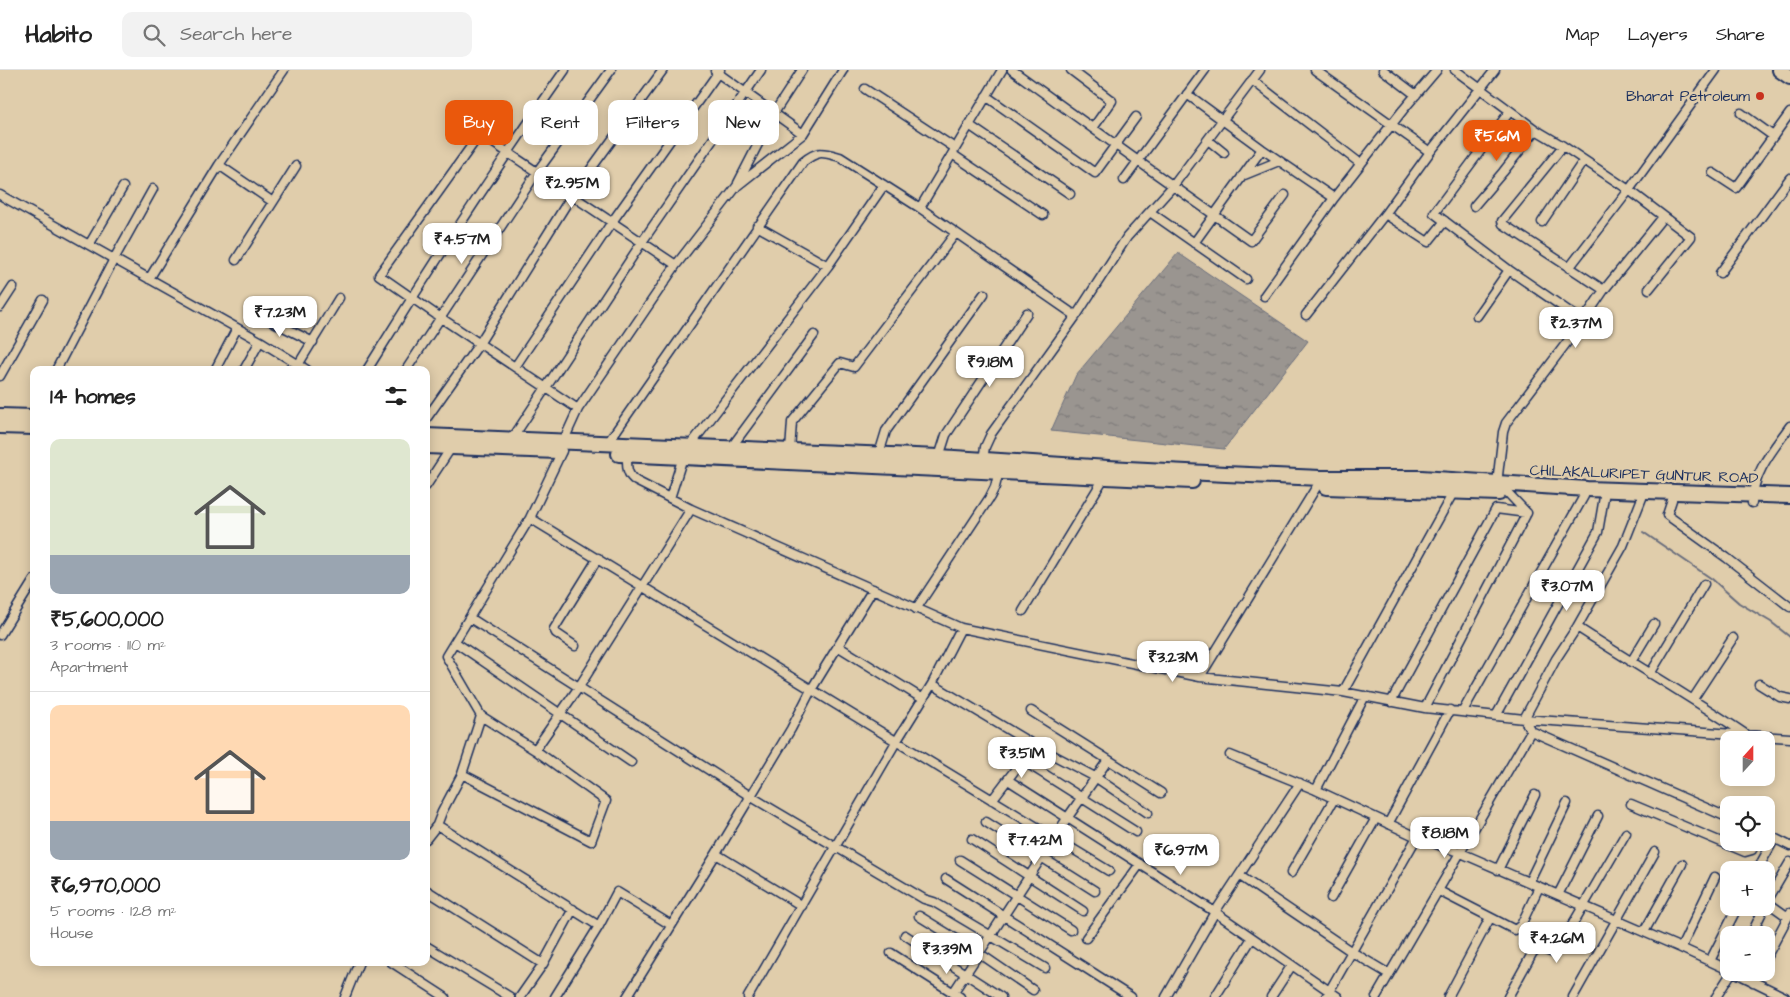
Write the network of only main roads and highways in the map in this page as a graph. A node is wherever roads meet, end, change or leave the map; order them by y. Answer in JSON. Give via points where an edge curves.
{"nodes":[{"id":1,"x":1780,"y":70,"type":"edge"},
{"id":2,"x":1790,"y":77,"type":"edge"},
{"id":3,"x":0,"y":416,"type":"edge"},
{"id":4,"x":30,"y":419,"type":"edge"},
{"id":5,"x":30,"y":420,"type":"edge"},
{"id":6,"x":0,"y":426,"type":"edge"},
{"id":7,"x":430,"y":436,"type":"edge"},
{"id":8,"x":430,"y":446,"type":"edge"},
{"id":9,"x":562,"y":447,"type":"junction"},
{"id":10,"x":686,"y":452,"type":"junction"},
{"id":11,"x":1790,"y":496,"type":"edge"},
{"id":12,"x":1752,"y":499,"type":"junction"},
{"id":13,"x":1790,"y":504,"type":"edge"}],
"edges":[{"from":1,"to":2,"type":"highway"},
{"from":3,"to":4,"type":"highway"},
{"from":5,"to":6,"type":"highway"},
{"from":7,"to":9,"type":"highway","via":[[512,439]]},
{"from":8,"to":9,"type":"highway"},
{"from":9,"to":10,"type":"highway","via":[[627,454]]},
{"from":9,"to":10,"type":"highway","via":[[607,444]]},
{"from":10,"to":12,"type":"highway","name":"CHILAKALURIPET GUNTUR ROAD","via":[[1104,478],[1672,500]]},
{"from":10,"to":12,"type":"highway","name":"CHILAKALURIPET GUNTUR ROAD","via":[[730,449],[879,454],[1321,478],[1421,478]]},
{"from":11,"to":12,"type":"highway","name":"CHILAKALURIPET GUNTUR ROAD"},
{"from":12,"to":13,"type":"highway","name":"CHILAKALURIPET GUNTUR ROAD"}]}
